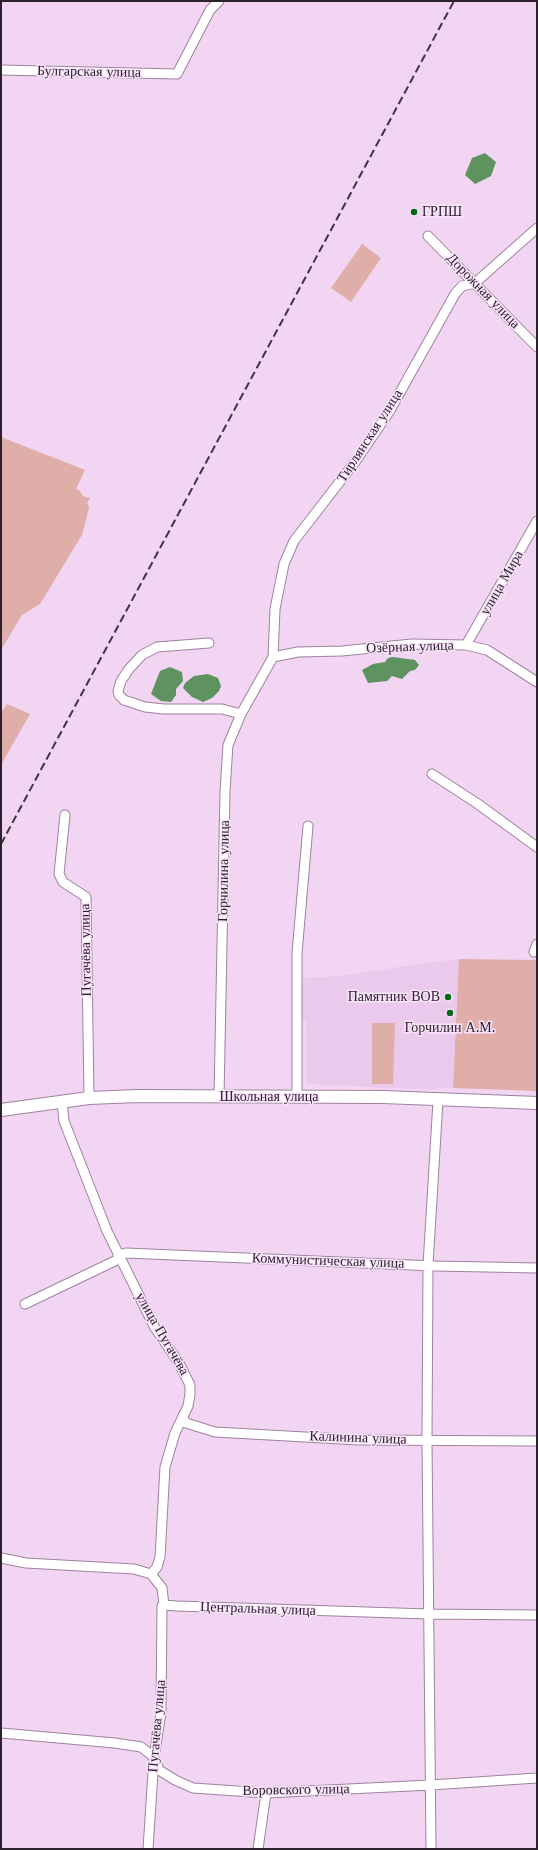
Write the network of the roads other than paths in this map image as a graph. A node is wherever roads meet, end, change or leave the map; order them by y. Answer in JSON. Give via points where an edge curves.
{"nodes":[{"id":1,"x":219,"y":1,"type":"edge"},
{"id":2,"x":1,"y":70,"type":"edge"},
{"id":3,"x":537,"y":228,"type":"edge"},
{"id":4,"x":428,"y":236,"type":"dead end"},
{"id":5,"x":475,"y":283,"type":"junction"},
{"id":6,"x":537,"y":347,"type":"edge"},
{"id":7,"x":537,"y":521,"type":"edge"},
{"id":8,"x":209,"y":643,"type":"dead end"},
{"id":9,"x":466,"y":645,"type":"junction"},
{"id":10,"x":273,"y":657,"type":"junction"},
{"id":11,"x":537,"y":682,"type":"edge"},
{"id":12,"x":241,"y":714,"type":"junction"},
{"id":13,"x":432,"y":774,"type":"dead end"},
{"id":14,"x":65,"y":815,"type":"dead end"},
{"id":15,"x":308,"y":826,"type":"dead end"},
{"id":16,"x":537,"y":847,"type":"edge"},
{"id":17,"x":219,"y":1097,"type":"junction"},
{"id":18,"x":297,"y":1097,"type":"junction"},
{"id":19,"x":89,"y":1098,"type":"junction"},
{"id":20,"x":438,"y":1101,"type":"junction"},
{"id":21,"x":62,"y":1102,"type":"junction"},
{"id":22,"x":537,"y":1104,"type":"edge"},
{"id":23,"x":1,"y":1110,"type":"edge"},
{"id":24,"x":120,"y":1257,"type":"junction"},
{"id":25,"x":428,"y":1265,"type":"junction"},
{"id":26,"x":537,"y":1268,"type":"edge"},
{"id":27,"x":25,"y":1304,"type":"dead end"},
{"id":28,"x":183,"y":1418,"type":"junction"},
{"id":29,"x":427,"y":1440,"type":"junction"},
{"id":30,"x":537,"y":1441,"type":"edge"},
{"id":31,"x":1,"y":1558,"type":"edge"},
{"id":32,"x":151,"y":1574,"type":"junction"},
{"id":33,"x":164,"y":1605,"type":"junction"},
{"id":34,"x":429,"y":1614,"type":"junction"},
{"id":35,"x":537,"y":1615,"type":"edge"},
{"id":36,"x":1,"y":1733,"type":"edge"},
{"id":37,"x":154,"y":1757,"type":"junction"},
{"id":38,"x":537,"y":1778,"type":"edge"},
{"id":39,"x":431,"y":1785,"type":"junction"},
{"id":40,"x":266,"y":1793,"type":"junction"},
{"id":41,"x":148,"y":1849,"type":"edge"},
{"id":42,"x":258,"y":1849,"type":"edge"},
{"id":43,"x":431,"y":1849,"type":"edge"}],
"edges":[{"from":1,"to":2,"type":"street","name":"Булгарская улица","via":[[210,10],[177,74]]},
{"from":3,"to":5,"type":"street","name":"Тирлянская улица"},
{"from":4,"to":5,"type":"street","name":"Дорожная улица"},
{"from":5,"to":6,"type":"street","name":"Дорожная улица"},
{"from":5,"to":10,"type":"street","name":"Тирлянская улица","via":[[462,286],[455,294],[389,412],[355,462],[294,541],[284,564],[277,595]]},
{"from":7,"to":9,"type":"street","name":"улица Мира"},
{"from":8,"to":12,"type":"street","via":[[157,647],[142,655],[121,681],[119,695],[124,700],[145,707],[222,710]]},
{"from":9,"to":10,"type":"street","name":"Озёрная улица","via":[[412,644],[342,651],[298,652]]},
{"from":9,"to":11,"type":"street","name":"Озёрная улица","via":[[487,650]]},
{"from":10,"to":12,"type":"street","name":"Горчилина улица"},
{"from":12,"to":17,"type":"street","name":"Горчилина улица","via":[[228,745],[226,765]]},
{"from":13,"to":16,"type":"street"},
{"from":14,"to":19,"type":"street","name":"Пугачёва улица","via":[[59,874],[63,882],[86,897]]},
{"from":15,"to":18,"type":"street","via":[[297,953]]},
{"from":17,"to":18,"type":"street","name":"Школьная улица"},
{"from":17,"to":19,"type":"street","name":"Школьная улица"},
{"from":18,"to":20,"type":"street","name":"Школьная улица","via":[[383,1097]]},
{"from":19,"to":21,"type":"street","name":"Школьная улица"},
{"from":20,"to":22,"type":"street","name":"Школьная улица"},
{"from":20,"to":25,"type":"street"},
{"from":21,"to":23,"type":"street","name":"Школьная улица"},
{"from":21,"to":24,"type":"street","name":"улица Пугачёва","via":[[64,1121],[96,1209]]},
{"from":24,"to":25,"type":"street","name":"Коммунистическая улица","via":[[126,1253]]},
{"from":24,"to":27,"type":"street"},
{"from":24,"to":28,"type":"street","name":"улица Пугачёва","via":[[155,1328],[187,1377],[190,1394]]},
{"from":25,"to":26,"type":"street","name":"Коммунистическая улица"},
{"from":25,"to":29,"type":"street"},
{"from":28,"to":29,"type":"street","name":"Калинина улица","via":[[186,1423],[215,1432],[359,1440]]},
{"from":28,"to":32,"type":"street","name":"улица Пугачёва","via":[[175,1433],[165,1467],[160,1557],[158,1567]]},
{"from":29,"to":30,"type":"street","name":"Калинина улица"},
{"from":29,"to":34,"type":"street"},
{"from":31,"to":32,"type":"street","via":[[26,1563],[134,1570]]},
{"from":32,"to":33,"type":"street","via":[[162,1588]]},
{"from":33,"to":34,"type":"street","name":"Центральная улица"},
{"from":33,"to":37,"type":"street","name":"Пугачёва улица","via":[[161,1712]]},
{"from":34,"to":35,"type":"street","name":"Центральная улица"},
{"from":34,"to":39,"type":"street"},
{"from":36,"to":37,"type":"street","name":"Воровского улица","via":[[141,1747]]},
{"from":37,"to":40,"type":"street","name":"Воровского улица","via":[[159,1770],[193,1788]]},
{"from":37,"to":41,"type":"street","name":"Пугачёва улица"},
{"from":38,"to":39,"type":"street","name":"Воровского улица"},
{"from":39,"to":40,"type":"street","name":"Воровского улица"},
{"from":39,"to":43,"type":"street"},
{"from":40,"to":42,"type":"street"}]}
